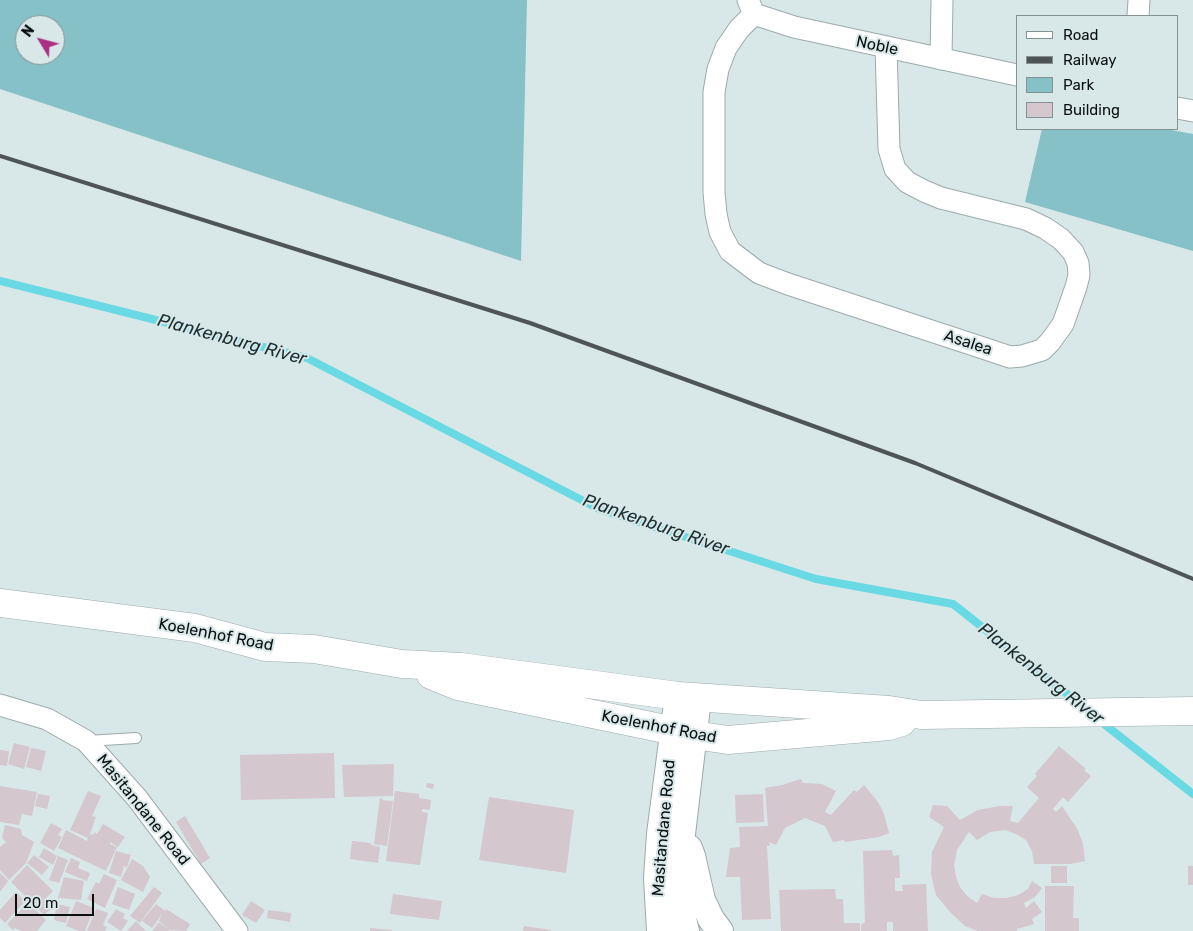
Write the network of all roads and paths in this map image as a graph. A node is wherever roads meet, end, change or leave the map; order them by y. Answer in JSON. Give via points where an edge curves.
{"nodes":[{"id":1,"x":942,"y":0,"type":"edge"},
{"id":2,"x":1139,"y":0,"type":"edge"},
{"id":3,"x":751,"y":7,"type":"edge"},
{"id":4,"x":1138,"y":15,"type":"edge"},
{"id":5,"x":886,"y":48,"type":"junction"},
{"id":6,"x":941,"y":59,"type":"junction"},
{"id":7,"x":1016,"y":75,"type":"edge"},
{"id":8,"x":1178,"y":108,"type":"edge"},
{"id":9,"x":1193,"y":111,"type":"edge"},
{"id":10,"x":0,"y":604,"type":"edge"},
{"id":11,"x":402,"y":664,"type":"junction"},
{"id":12,"x":688,"y":697,"type":"junction"},
{"id":13,"x":0,"y":705,"type":"edge"},
{"id":14,"x":1193,"y":712,"type":"edge"},
{"id":15,"x":928,"y":715,"type":"junction"},
{"id":16,"x":683,"y":733,"type":"junction"},
{"id":17,"x":136,"y":738,"type":"dead end"},
{"id":18,"x":86,"y":741,"type":"junction"},
{"id":19,"x":682,"y":834,"type":"junction"},
{"id":20,"x":237,"y":931,"type":"edge"},
{"id":21,"x":660,"y":931,"type":"edge"},
{"id":22,"x":686,"y":931,"type":"edge"},
{"id":23,"x":720,"y":931,"type":"edge"}],
"edges":[{"from":1,"to":6,"type":"street"},
{"from":2,"to":4,"type":"street"},
{"from":3,"to":5,"type":"street","name":"Noble","via":[[794,27]]},
{"from":3,"to":5,"type":"street","name":"Asalea","via":[[740,30],[726,48],[714,92],[716,214],[720,232],[730,251],[759,273],[788,284],[1010,357],[1042,350],[1063,324],[1076,287],[1078,269],[1073,252],[1062,239],[1026,219],[941,198],[907,182],[895,169],[889,149]]},
{"from":5,"to":6,"type":"street","name":"Noble"},
{"from":6,"to":7,"type":"street","name":"Noble"},
{"from":8,"to":9,"type":"street"},
{"from":10,"to":11,"type":"main road","name":"Koelenhof Road","via":[[194,628],[265,647],[314,649]]},
{"from":11,"to":12,"type":"main road","name":"Koelenhof Road","via":[[461,667]]},
{"from":11,"to":16,"type":"main road","name":"Koelenhof Road","via":[[458,686]]},
{"from":12,"to":15,"type":"main road","name":"Koelenhof Road"},
{"from":12,"to":16,"type":"street","name":"Masitandane Road"},
{"from":13,"to":18,"type":"street","name":"Masitandane Road","via":[[47,719]]},
{"from":14,"to":15,"type":"main road","name":"Koelenhof Road"},
{"from":15,"to":16,"type":"main road","name":"Koelenhof Road","via":[[889,726],[728,740]]},
{"from":16,"to":19,"type":"street","name":"Masitandane Road"},
{"from":16,"to":21,"type":"street","name":"Masitandane Road","via":[[660,834],[657,878]]},
{"from":17,"to":18,"type":"lane"},
{"from":18,"to":20,"type":"street","name":"Masitandane Road","via":[[137,798]]},
{"from":19,"to":22,"type":"street","name":"Masitandane Road","via":[[680,899]]},
{"from":19,"to":23,"type":"street","via":[[692,856],[702,900]]}]}
